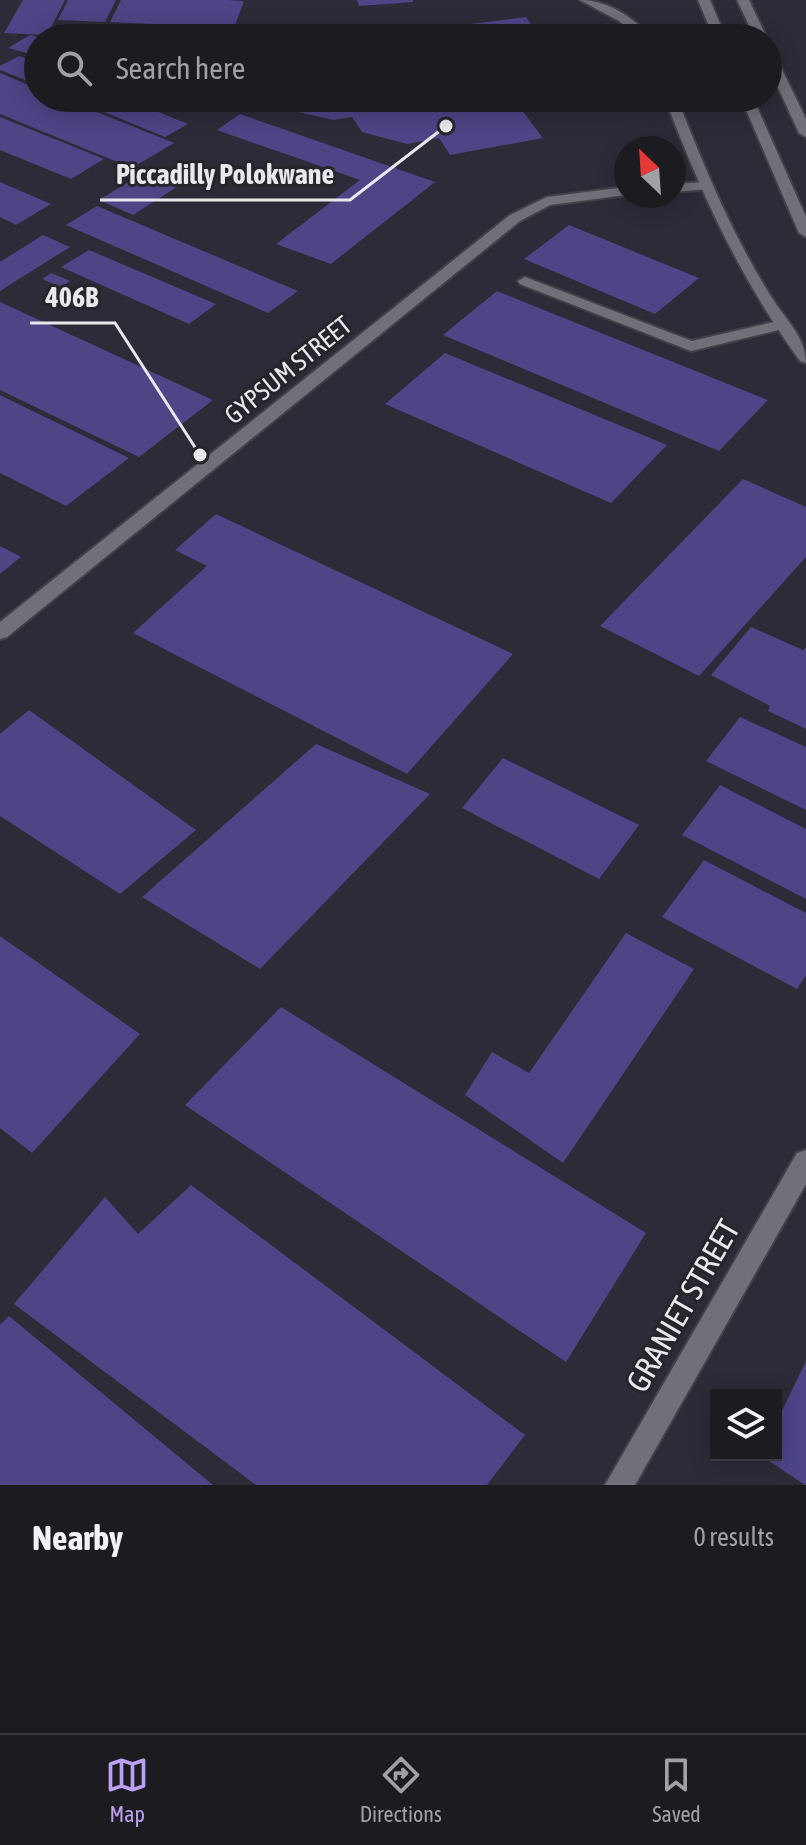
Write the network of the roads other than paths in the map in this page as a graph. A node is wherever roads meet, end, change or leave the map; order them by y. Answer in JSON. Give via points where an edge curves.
{"nodes":[{"id":1,"x":586,"y":0,"type":"edge"},
{"id":2,"x":704,"y":0,"type":"edge"},
{"id":3,"x":743,"y":0,"type":"edge"},
{"id":4,"x":630,"y":24,"type":"edge"},
{"id":5,"x":714,"y":24,"type":"edge"},
{"id":6,"x":754,"y":24,"type":"edge"},
{"id":7,"x":782,"y":82,"type":"edge"},
{"id":8,"x":676,"y":112,"type":"edge"},
{"id":9,"x":753,"y":112,"type":"edge"},
{"id":10,"x":806,"y":133,"type":"edge"},
{"id":11,"x":704,"y":186,"type":"junction"},
{"id":12,"x":686,"y":187,"type":"edge"},
{"id":13,"x":614,"y":193,"type":"edge"},
{"id":14,"x":806,"y":233,"type":"edge"},
{"id":15,"x":525,"y":281,"type":"dead end"},
{"id":16,"x":782,"y":325,"type":"junction"},
{"id":17,"x":806,"y":358,"type":"edge"},
{"id":18,"x":0,"y":632,"type":"edge"},
{"id":19,"x":806,"y":1161,"type":"edge"},
{"id":20,"x":619,"y":1485,"type":"edge"}],
"edges":[{"from":1,"to":4,"type":"main road"},
{"from":2,"to":5,"type":"main road"},
{"from":3,"to":6,"type":"main road"},
{"from":7,"to":10,"type":"main road"},
{"from":8,"to":11,"type":"main road"},
{"from":9,"to":14,"type":"main road"},
{"from":11,"to":12,"type":"main road"},
{"from":11,"to":16,"type":"main road"},
{"from":13,"to":18,"type":"main road","name":"GYPSUM STREET","via":[[547,201],[515,218]]},
{"from":15,"to":16,"type":"main road","via":[[691,346]]},
{"from":16,"to":17,"type":"main road"},
{"from":19,"to":20,"type":"main road","name":"GRANIET STREET"}]}
